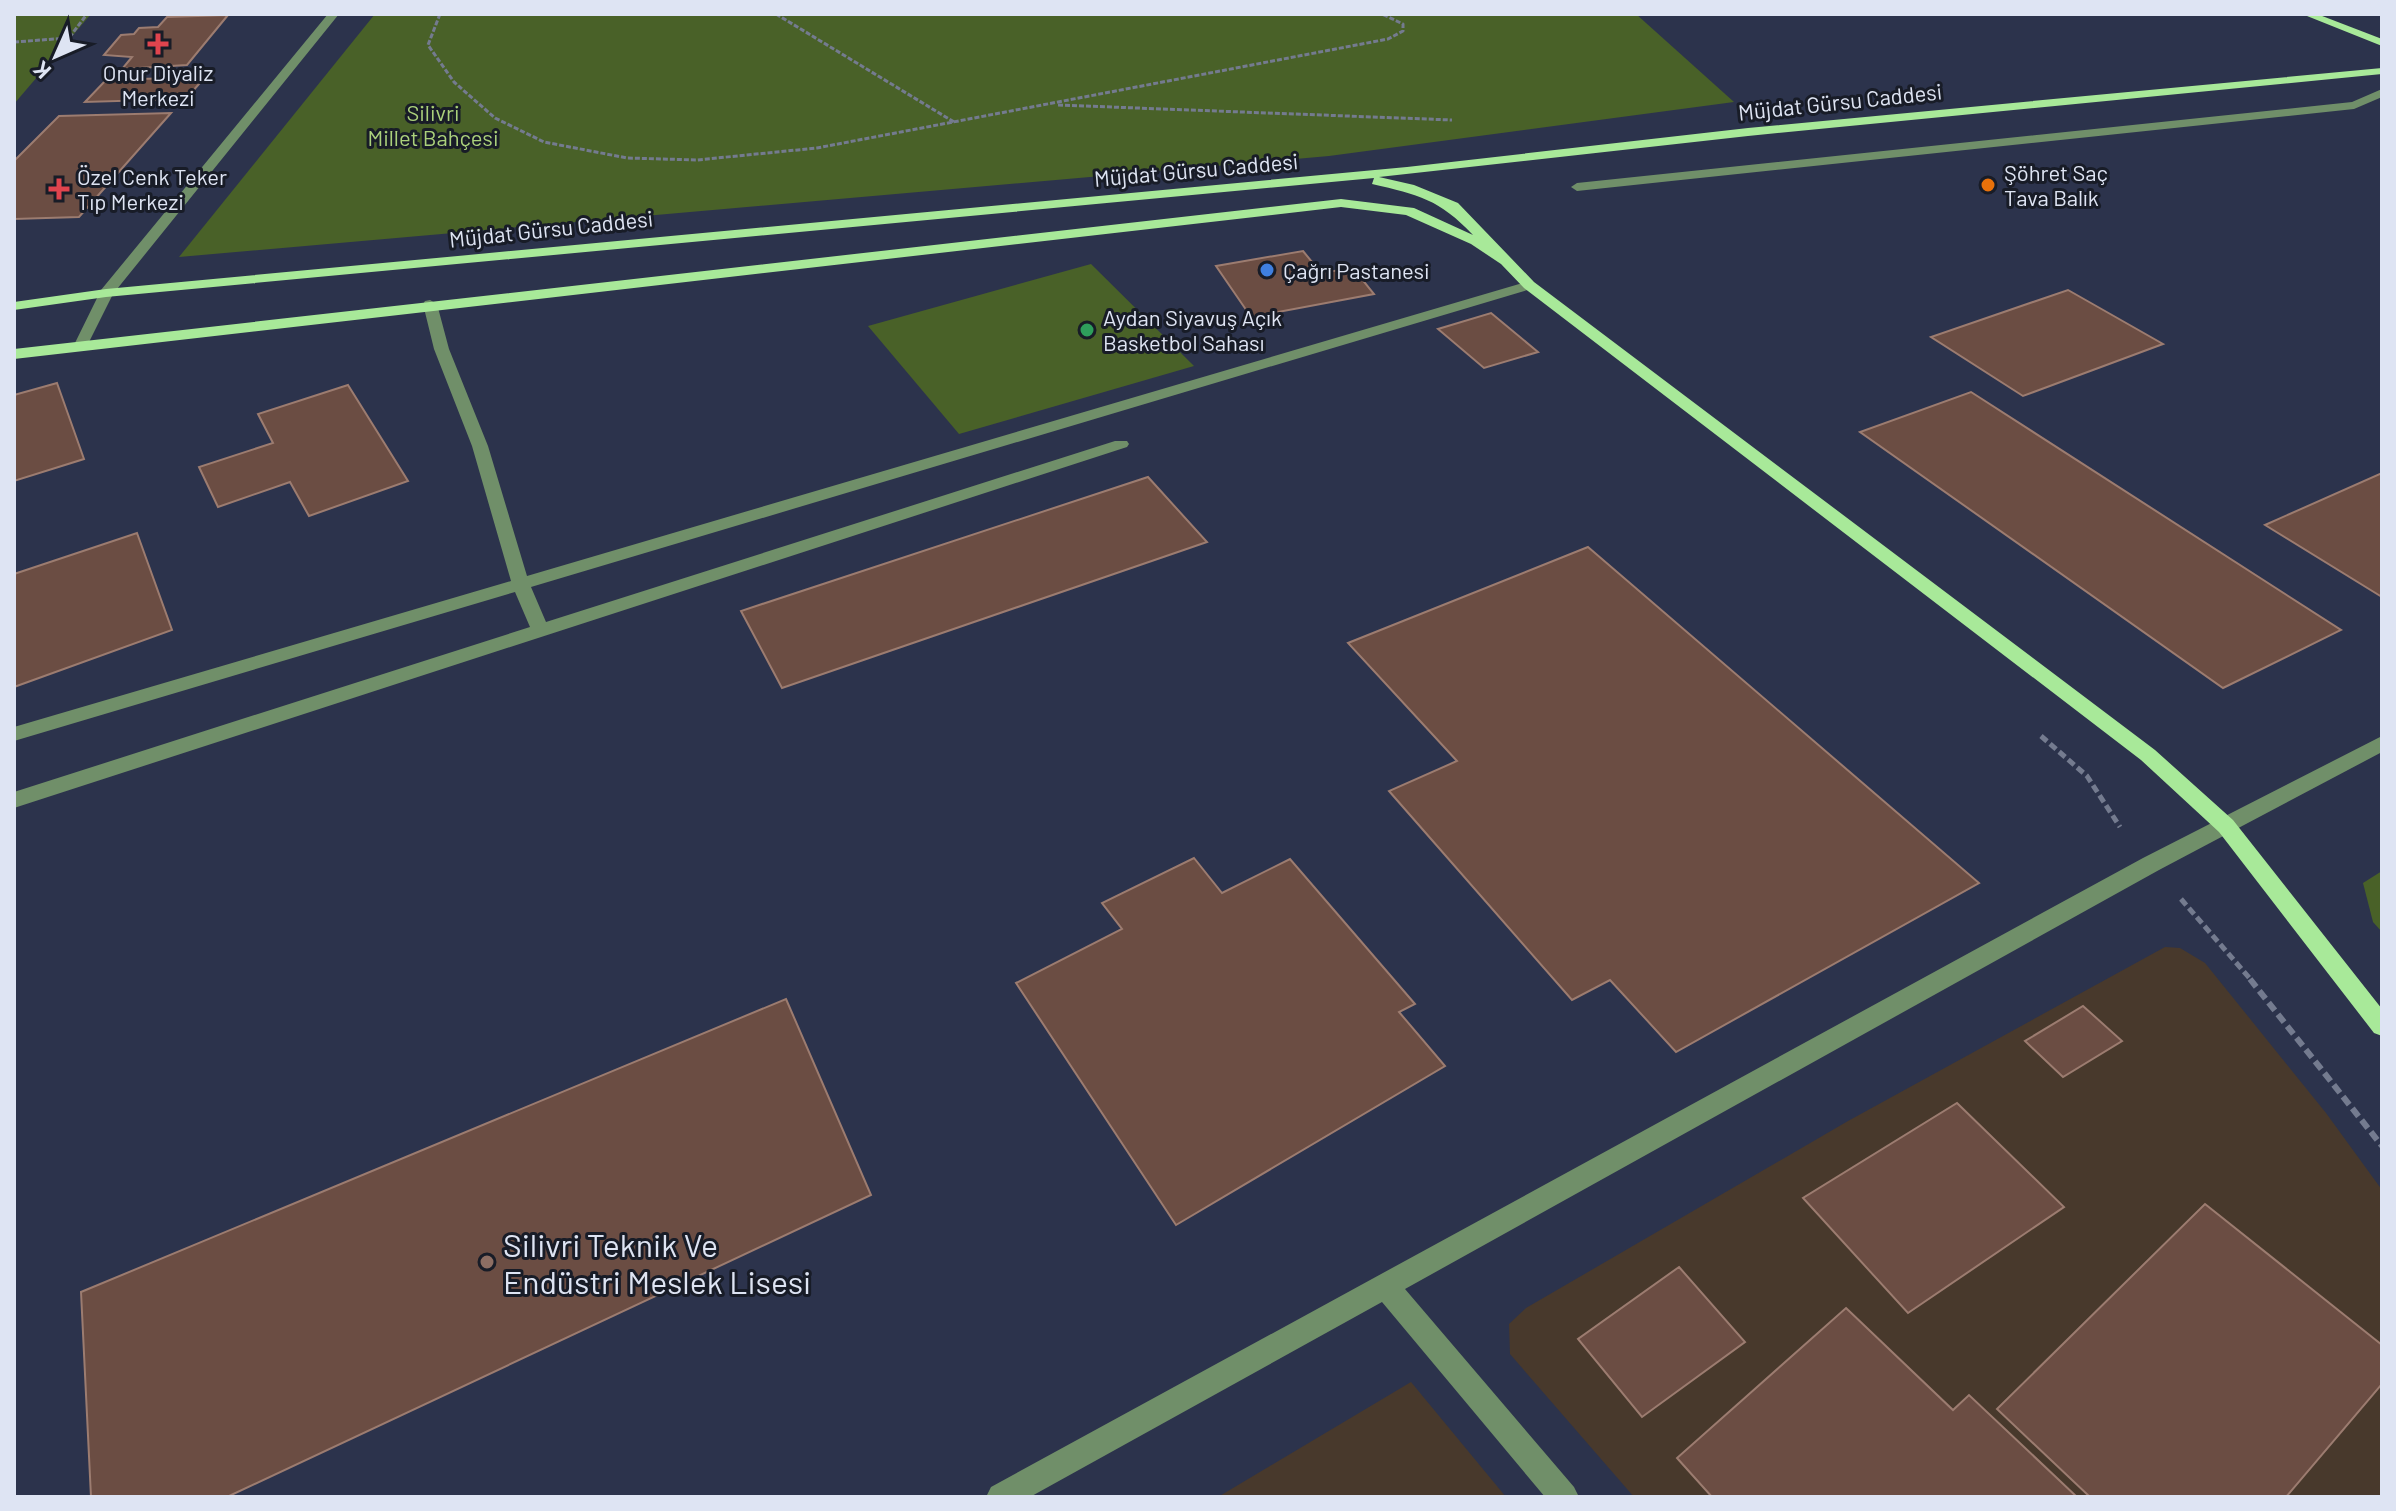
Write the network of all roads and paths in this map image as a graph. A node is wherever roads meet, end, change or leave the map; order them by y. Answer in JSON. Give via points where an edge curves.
{"nodes":[{"id":1,"x":87,"y":14,"type":"edge"},
{"id":2,"x":334,"y":14,"type":"edge"},
{"id":3,"x":440,"y":14,"type":"edge"},
{"id":4,"x":776,"y":14,"type":"edge"},
{"id":5,"x":1382,"y":14,"type":"edge"},
{"id":6,"x":2311,"y":16,"type":"edge"},
{"id":7,"x":2382,"y":31,"type":"edge"},
{"id":8,"x":14,"y":42,"type":"edge"},
{"id":9,"x":2382,"y":43,"type":"edge"},
{"id":10,"x":2382,"y":71,"type":"edge"},
{"id":11,"x":2382,"y":93,"type":"edge"},
{"id":12,"x":1049,"y":105,"type":"junction"},
{"id":13,"x":1462,"y":121,"type":"dead end"},
{"id":14,"x":955,"y":123,"type":"junction"},
{"id":15,"x":1357,"y":176,"type":"junction"},
{"id":16,"x":1577,"y":187,"type":"dead end"},
{"id":17,"x":1505,"y":261,"type":"junction"},
{"id":18,"x":1529,"y":285,"type":"junction"},
{"id":19,"x":106,"y":293,"type":"junction"},
{"id":20,"x":430,"y":304,"type":"junction"},
{"id":21,"x":14,"y":306,"type":"edge"},
{"id":22,"x":80,"y":347,"type":"junction"},
{"id":23,"x":14,"y":354,"type":"edge"},
{"id":24,"x":1121,"y":444,"type":"dead end"},
{"id":25,"x":518,"y":584,"type":"junction"},
{"id":26,"x":541,"y":631,"type":"junction"},
{"id":27,"x":14,"y":734,"type":"edge"},
{"id":28,"x":2039,"y":734,"type":"dead end"},
{"id":29,"x":2382,"y":743,"type":"edge"},
{"id":30,"x":14,"y":800,"type":"edge"},
{"id":31,"x":2226,"y":826,"type":"junction"},
{"id":32,"x":2151,"y":864,"type":"junction"},
{"id":33,"x":2382,"y":1026,"type":"edge"},
{"id":34,"x":2382,"y":1146,"type":"edge"},
{"id":35,"x":1384,"y":1284,"type":"junction"},
{"id":36,"x":1001,"y":1497,"type":"edge"},
{"id":37,"x":1564,"y":1497,"type":"edge"}],
"edges":[{"from":1,"to":8,"type":"path","via":[[69,38]]},
{"from":2,"to":19,"type":"street"},
{"from":3,"to":14,"type":"path","via":[[428,45],[454,82],[495,118],[544,142],[627,158],[697,160],[817,148]]},
{"from":4,"to":14,"type":"path"},
{"from":5,"to":12,"type":"path","via":[[1403,24],[1403,31],[1388,39]]},
{"from":6,"to":7,"type":"main road"},
{"from":6,"to":9,"type":"main road"},
{"from":10,"to":15,"type":"main road","name":"Müjdat Gürsu Caddesi"},
{"from":11,"to":16,"type":"street","via":[[2354,105]]},
{"from":12,"to":13,"type":"path"},
{"from":12,"to":14,"type":"path"},
{"from":15,"to":17,"type":"main road","via":[[1409,188],[1453,206]]},
{"from":15,"to":19,"type":"main road","name":"Müjdat Gürsu Caddesi"},
{"from":17,"to":18,"type":"main road"},
{"from":17,"to":20,"type":"main road","name":"Müjdat Gürsu Caddesi","via":[[1476,241],[1409,211],[1341,203]]},
{"from":18,"to":25,"type":"street"},
{"from":18,"to":31,"type":"main road","via":[[2148,755]]},
{"from":19,"to":21,"type":"main road","name":"Müjdat Gürsu Caddesi"},
{"from":19,"to":22,"type":"street"},
{"from":20,"to":22,"type":"main road","name":"Müjdat Gürsu Caddesi"},
{"from":20,"to":25,"type":"street","via":[[434,330],[472,422]]},
{"from":22,"to":23,"type":"main road","name":"Müjdat Gürsu Caddesi"},
{"from":24,"to":26,"type":"street"},
{"from":25,"to":26,"type":"street"},
{"from":25,"to":27,"type":"street"},
{"from":26,"to":30,"type":"street"},
{"from":28,"to":32,"type":"path","via":[[2087,776]]},
{"from":29,"to":31,"type":"street"},
{"from":31,"to":32,"type":"street"},
{"from":31,"to":33,"type":"main road"},
{"from":32,"to":34,"type":"path","via":[[2285,1020]]},
{"from":32,"to":35,"type":"street"},
{"from":35,"to":36,"type":"street"},
{"from":35,"to":37,"type":"street"}]}
